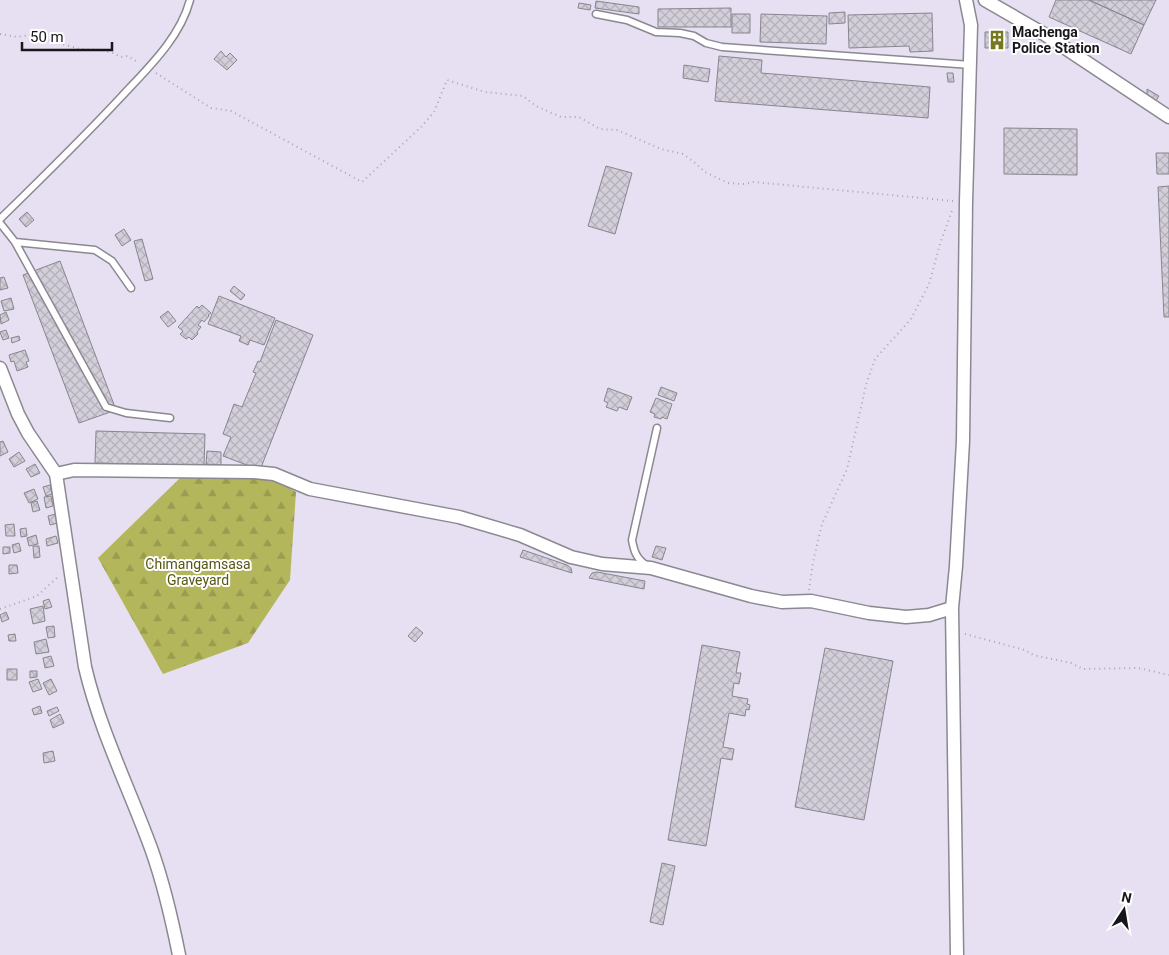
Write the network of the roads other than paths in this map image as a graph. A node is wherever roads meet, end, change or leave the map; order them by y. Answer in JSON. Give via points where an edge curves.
{"nodes":[{"id":1,"x":190,"y":0,"type":"edge"},
{"id":2,"x":966,"y":0,"type":"edge"},
{"id":3,"x":984,"y":0,"type":"edge"},
{"id":4,"x":596,"y":14,"type":"dead end"},
{"id":5,"x":971,"y":66,"type":"junction"},
{"id":6,"x":1169,"y":117,"type":"edge"},
{"id":7,"x":0,"y":219,"type":"edge"},
{"id":8,"x":0,"y":223,"type":"edge"},
{"id":9,"x":15,"y":242,"type":"junction"},
{"id":10,"x":131,"y":288,"type":"dead end"},
{"id":11,"x":0,"y":368,"type":"edge"},
{"id":12,"x":170,"y":418,"type":"dead end"},
{"id":13,"x":657,"y":428,"type":"dead end"},
{"id":14,"x":56,"y":474,"type":"junction"},
{"id":15,"x":651,"y":568,"type":"junction"},
{"id":16,"x":952,"y":608,"type":"junction"},
{"id":17,"x":179,"y":955,"type":"edge"},
{"id":18,"x":956,"y":955,"type":"edge"}],
"edges":[{"from":1,"to":7,"type":"lane","via":[[186,15],[148,68]]},
{"from":2,"to":5,"type":"street","via":[[971,25]]},
{"from":3,"to":6,"type":"street","via":[[1044,34]]},
{"from":4,"to":5,"type":"lane","via":[[627,20],[656,32],[694,36],[722,47]]},
{"from":5,"to":16,"type":"street","via":[[963,441]]},
{"from":8,"to":9,"type":"lane"},
{"from":9,"to":10,"type":"lane","via":[[96,250],[112,261]]},
{"from":9,"to":12,"type":"lane","via":[[106,407],[126,413]]},
{"from":11,"to":14,"type":"street","via":[[28,433]]},
{"from":13,"to":15,"type":"lane","via":[[632,540],[640,561]]},
{"from":14,"to":15,"type":"street","via":[[74,470],[274,474],[310,489],[459,517],[594,562]]},
{"from":14,"to":17,"type":"street","via":[[90,688],[97,714],[152,850]]},
{"from":15,"to":16,"type":"street","via":[[782,602],[811,601],[906,618],[930,616]]},
{"from":16,"to":18,"type":"street"}]}
